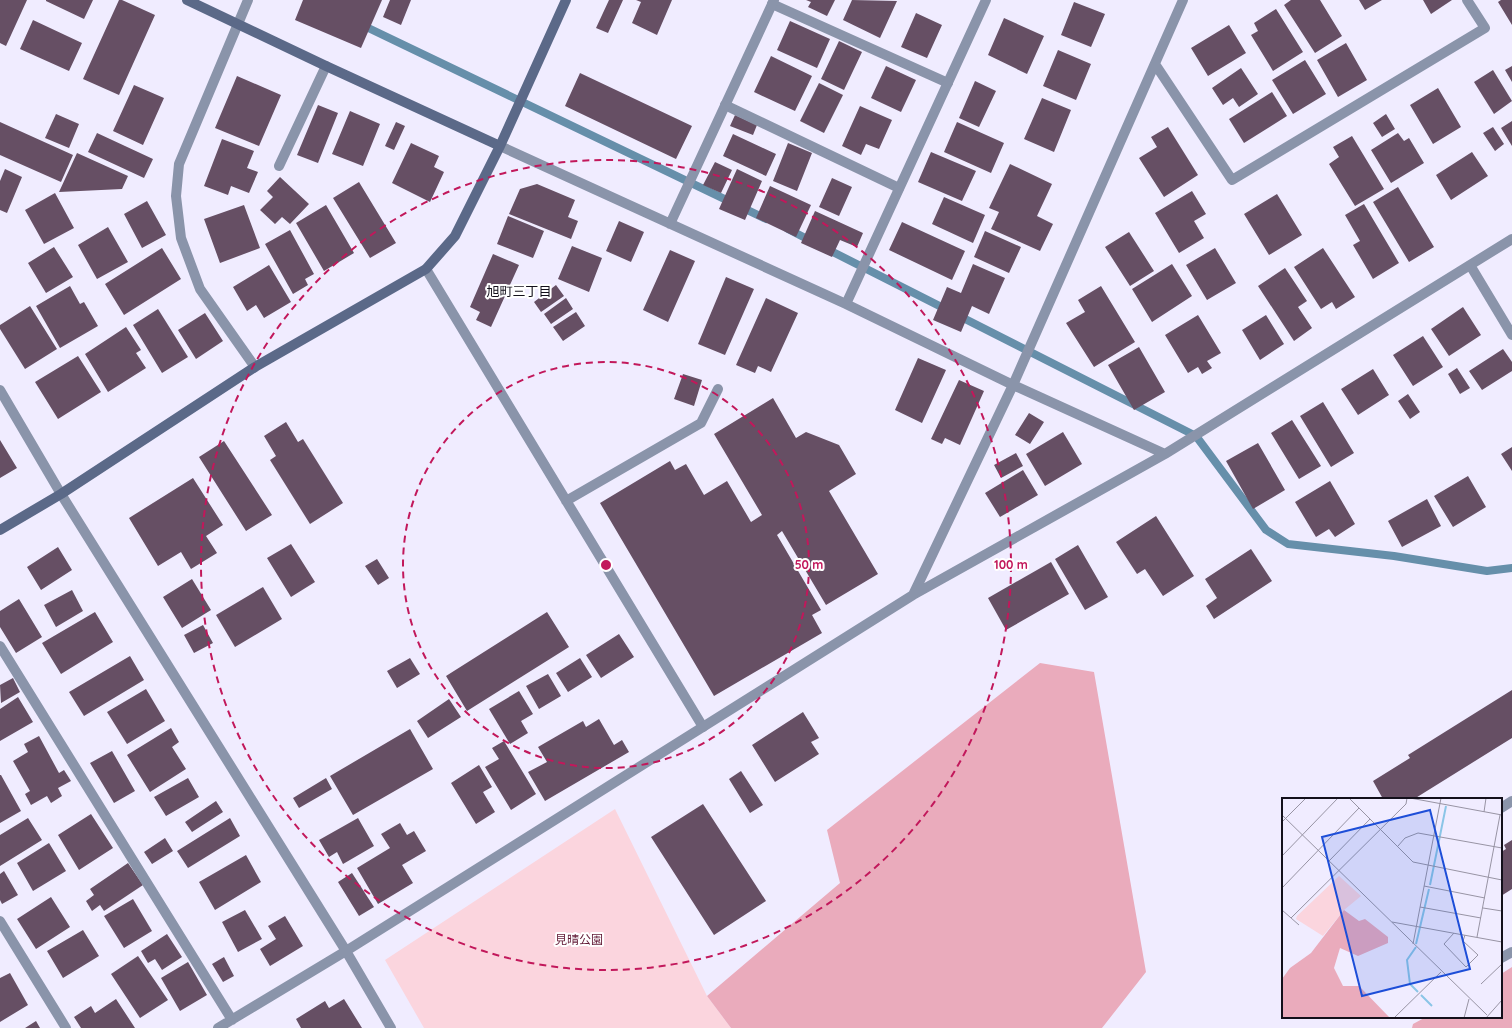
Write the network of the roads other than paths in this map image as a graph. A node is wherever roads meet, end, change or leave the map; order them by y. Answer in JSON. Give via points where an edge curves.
{"nodes":[{"id":1,"x":187,"y":0,"type":"edge"},
{"id":2,"x":248,"y":0,"type":"edge"},
{"id":3,"x":566,"y":0,"type":"edge"},
{"id":4,"x":986,"y":0,"type":"edge"},
{"id":5,"x":1183,"y":0,"type":"edge"},
{"id":6,"x":1468,"y":0,"type":"edge"},
{"id":7,"x":773,"y":2,"type":"edge"},
{"id":8,"x":237,"y":24,"type":"junction"},
{"id":9,"x":1155,"y":64,"type":"junction"},
{"id":10,"x":326,"y":66,"type":"junction"},
{"id":11,"x":948,"y":83,"type":"junction"},
{"id":12,"x":725,"y":105,"type":"junction"},
{"id":13,"x":500,"y":146,"type":"junction"},
{"id":14,"x":280,"y":166,"type":"dead end"},
{"id":15,"x":899,"y":188,"type":"junction"},
{"id":16,"x":670,"y":224,"type":"junction"},
{"id":17,"x":1512,"y":239,"type":"edge"},
{"id":18,"x":1470,"y":265,"type":"junction"},
{"id":19,"x":426,"y":270,"type":"junction"},
{"id":20,"x":846,"y":304,"type":"junction"},
{"id":21,"x":1512,"y":335,"type":"edge"},
{"id":22,"x":255,"y":367,"type":"junction"},
{"id":23,"x":1013,"y":385,"type":"junction"},
{"id":24,"x":718,"y":389,"type":"dead end"},
{"id":25,"x":0,"y":390,"type":"edge"},
{"id":26,"x":1165,"y":454,"type":"junction"},
{"id":27,"x":61,"y":494,"type":"junction"},
{"id":28,"x":566,"y":501,"type":"junction"},
{"id":29,"x":0,"y":530,"type":"edge"},
{"id":30,"x":913,"y":595,"type":"junction"},
{"id":31,"x":0,"y":646,"type":"edge"},
{"id":32,"x":703,"y":727,"type":"junction"},
{"id":33,"x":1512,"y":801,"type":"edge"},
{"id":34,"x":1502,"y":807,"type":"edge"},
{"id":35,"x":0,"y":921,"type":"edge"},
{"id":36,"x":346,"y":951,"type":"junction"},
{"id":37,"x":1512,"y":952,"type":"edge"},
{"id":38,"x":1502,"y":957,"type":"edge"},
{"id":39,"x":232,"y":1020,"type":"junction"},
{"id":40,"x":66,"y":1028,"type":"edge"},
{"id":41,"x":218,"y":1028,"type":"edge"},
{"id":42,"x":391,"y":1028,"type":"edge"}],
"edges":[{"from":1,"to":8,"type":"street"},
{"from":2,"to":8,"type":"street"},
{"from":3,"to":13,"type":"street"},
{"from":4,"to":11,"type":"street"},
{"from":5,"to":9,"type":"street"},
{"from":6,"to":9,"type":"street","via":[[1485,28],[1232,180]]},
{"from":7,"to":11,"type":"street"},
{"from":7,"to":12,"type":"street"},
{"from":8,"to":10,"type":"street"},
{"from":8,"to":22,"type":"street","via":[[179,164],[176,196],[181,238],[200,289]]},
{"from":9,"to":23,"type":"street"},
{"from":10,"to":13,"type":"street"},
{"from":10,"to":14,"type":"street"},
{"from":11,"to":15,"type":"street"},
{"from":12,"to":15,"type":"street"},
{"from":12,"to":16,"type":"street"},
{"from":13,"to":16,"type":"street"},
{"from":13,"to":19,"type":"street","via":[[455,236]]},
{"from":15,"to":20,"type":"street"},
{"from":16,"to":20,"type":"street"},
{"from":17,"to":18,"type":"street"},
{"from":18,"to":21,"type":"street"},
{"from":18,"to":26,"type":"street"},
{"from":19,"to":22,"type":"street"},
{"from":19,"to":28,"type":"street"},
{"from":20,"to":23,"type":"street"},
{"from":22,"to":27,"type":"street"},
{"from":23,"to":26,"type":"street"},
{"from":23,"to":30,"type":"street"},
{"from":24,"to":28,"type":"street","via":[[701,423]]},
{"from":25,"to":27,"type":"street"},
{"from":26,"to":30,"type":"street"},
{"from":27,"to":29,"type":"street"},
{"from":27,"to":36,"type":"street"},
{"from":28,"to":32,"type":"street"},
{"from":30,"to":32,"type":"street"},
{"from":31,"to":39,"type":"street"},
{"from":32,"to":36,"type":"street"},
{"from":33,"to":34,"type":"street"},
{"from":35,"to":40,"type":"street"},
{"from":36,"to":39,"type":"street"},
{"from":36,"to":42,"type":"street"},
{"from":37,"to":38,"type":"street"},
{"from":39,"to":41,"type":"street"}]}
